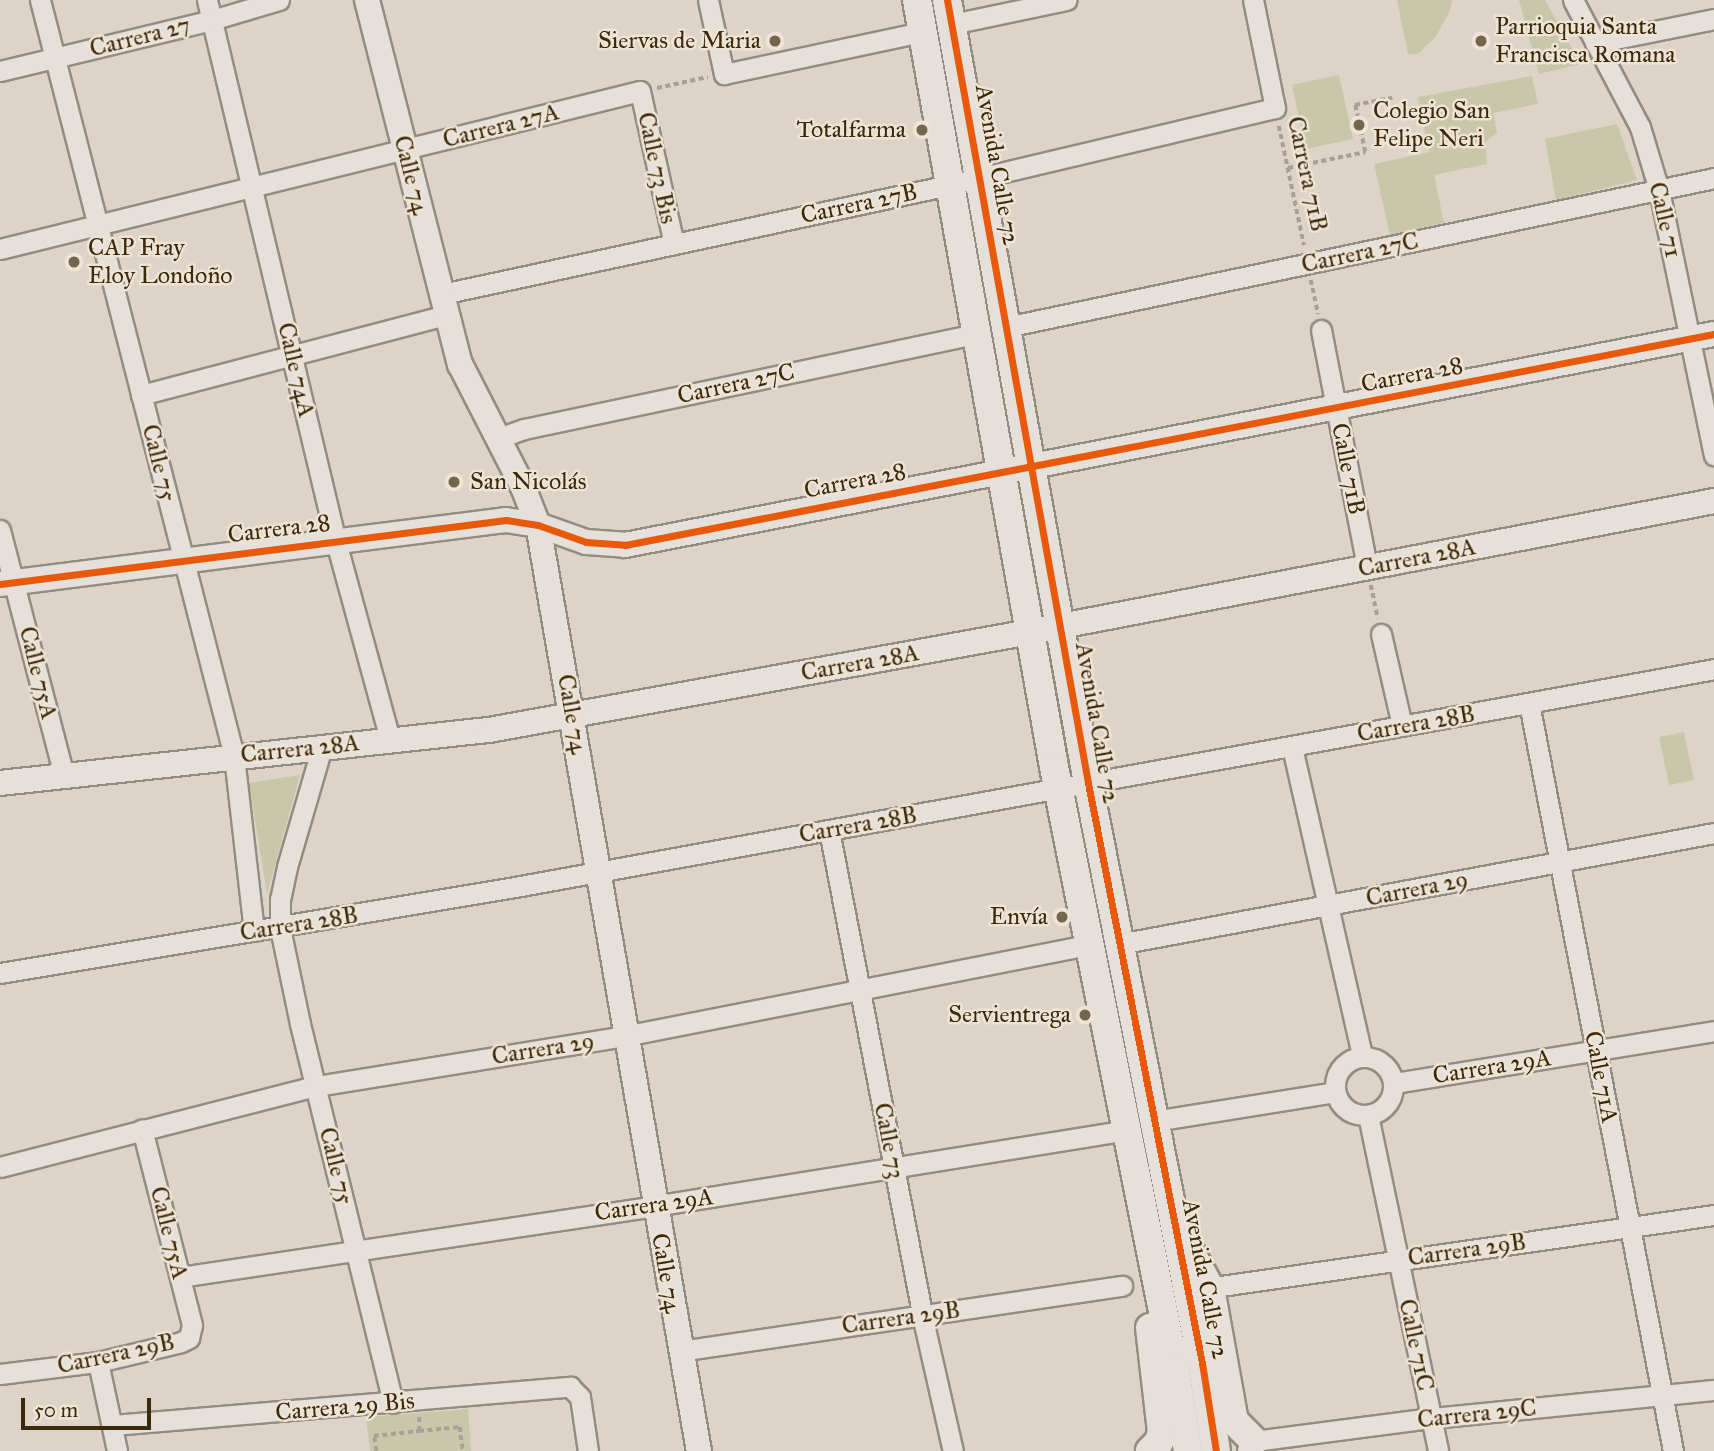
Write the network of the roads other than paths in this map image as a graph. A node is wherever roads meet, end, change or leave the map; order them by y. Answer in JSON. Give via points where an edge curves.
{"nodes":[{"id":1,"x":40,"y":0,"type":"edge"},
{"id":2,"x":207,"y":0,"type":"edge"},
{"id":3,"x":279,"y":0,"type":"edge"},
{"id":4,"x":366,"y":0,"type":"edge"},
{"id":5,"x":708,"y":0,"type":"edge"},
{"id":6,"x":917,"y":0,"type":"edge"},
{"id":7,"x":1067,"y":0,"type":"edge"},
{"id":8,"x":1253,"y":0,"type":"edge"},
{"id":9,"x":1573,"y":0,"type":"edge"},
{"id":10,"x":950,"y":12,"type":"edge"},
{"id":11,"x":1714,"y":19,"type":"edge"},
{"id":12,"x":212,"y":20,"type":"junction"},
{"id":13,"x":922,"y":32,"type":"junction"},
{"id":14,"x":1595,"y":43,"type":"junction"},
{"id":15,"x":55,"y":58,"type":"junction"},
{"id":16,"x":0,"y":71,"type":"edge"},
{"id":17,"x":640,"y":92,"type":"joint"},
{"id":18,"x":405,"y":150,"type":"junction"},
{"id":19,"x":979,"y":177,"type":"junction"},
{"id":20,"x":1714,"y":178,"type":"edge"},
{"id":21,"x":949,"y":185,"type":"junction"},
{"id":22,"x":253,"y":187,"type":"junction"},
{"id":23,"x":1660,"y":190,"type":"junction"},
{"id":24,"x":98,"y":225,"type":"junction"},
{"id":25,"x":674,"y":244,"type":"junction"},
{"id":26,"x":0,"y":249,"type":"edge"},
{"id":27,"x":444,"y":304,"type":"junction"},
{"id":28,"x":1006,"y":327,"type":"junction"},
{"id":29,"x":1321,"y":330,"type":"road end"},
{"id":30,"x":975,"y":334,"type":"junction"},
{"id":31,"x":1702,"y":337,"type":"edge"},
{"id":32,"x":293,"y":355,"type":"junction"},
{"id":33,"x":141,"y":395,"type":"junction"},
{"id":34,"x":1337,"y":410,"type":"junction"},
{"id":35,"x":499,"y":438,"type":"junction"},
{"id":36,"x":1714,"y":455,"type":"edge"},
{"id":37,"x":1031,"y":467,"type":"junction"},
{"id":38,"x":1000,"y":473,"type":"junction"},
{"id":39,"x":1714,"y":501,"type":"edge"},
{"id":40,"x":538,"y":525,"type":"junction"},
{"id":41,"x":0,"y":530,"type":"edge"},
{"id":42,"x":337,"y":542,"type":"junction"},
{"id":43,"x":184,"y":559,"type":"junction"},
{"id":44,"x":1367,"y":567,"type":"junction"},
{"id":45,"x":7,"y":583,"type":"edge"},
{"id":46,"x":1060,"y":626,"type":"junction"},
{"id":47,"x":1029,"y":632,"type":"junction"},
{"id":48,"x":1381,"y":634,"type":"road end"},
{"id":49,"x":1714,"y":670,"type":"edge"},
{"id":50,"x":1529,"y":703,"type":"junction"},
{"id":51,"x":573,"y":716,"type":"junction"},
{"id":52,"x":1402,"y":726,"type":"junction"},
{"id":53,"x":390,"y":739,"type":"junction"},
{"id":54,"x":322,"y":747,"type":"junction"},
{"id":55,"x":1292,"y":747,"type":"junction"},
{"id":56,"x":234,"y":757,"type":"junction"},
{"id":57,"x":64,"y":775,"type":"junction"},
{"id":58,"x":0,"y":783,"type":"edge"},
{"id":59,"x":1088,"y":783,"type":"junction"},
{"id":60,"x":1058,"y":788,"type":"junction"},
{"id":61,"x":830,"y":830,"type":"junction"},
{"id":62,"x":1714,"y":833,"type":"edge"},
{"id":63,"x":1559,"y":863,"type":"junction"},
{"id":64,"x":598,"y":872,"type":"junction"},
{"id":65,"x":1326,"y":907,"type":"junction"},
{"id":66,"x":280,"y":928,"type":"junction"},
{"id":67,"x":254,"y":931,"type":"junction"},
{"id":68,"x":1119,"y":944,"type":"junction"},
{"id":69,"x":1089,"y":945,"type":"junction"},
{"id":70,"x":0,"y":973,"type":"edge"},
{"id":71,"x":860,"y":990,"type":"junction"},
{"id":72,"x":1714,"y":1031,"type":"edge"},
{"id":73,"x":624,"y":1036,"type":"junction"},
{"id":74,"x":1595,"y":1050,"type":"junction"},
{"id":75,"x":1362,"y":1056,"type":"junction"},
{"id":76,"x":1394,"y":1083,"type":"junction"},
{"id":77,"x":316,"y":1086,"type":"junction"},
{"id":78,"x":1335,"y":1092,"type":"junction"},
{"id":79,"x":1368,"y":1115,"type":"junction"},
{"id":80,"x":1154,"y":1121,"type":"junction"},
{"id":81,"x":142,"y":1129,"type":"junction"},
{"id":82,"x":1127,"y":1130,"type":"junction"},
{"id":83,"x":0,"y":1167,"type":"edge"},
{"id":84,"x":894,"y":1168,"type":"junction"},
{"id":85,"x":654,"y":1206,"type":"junction"},
{"id":86,"x":1714,"y":1215,"type":"edge"},
{"id":87,"x":1175,"y":1225,"type":"junction"},
{"id":88,"x":1630,"y":1227,"type":"junction"},
{"id":89,"x":356,"y":1250,"type":"junction"},
{"id":90,"x":1152,"y":1255,"type":"junction"},
{"id":91,"x":1398,"y":1260,"type":"junction"},
{"id":92,"x":180,"y":1278,"type":"junction"},
{"id":93,"x":1122,"y":1286,"type":"dead end"},
{"id":94,"x":1221,"y":1286,"type":"dead end"},
{"id":95,"x":922,"y":1315,"type":"junction"},
{"id":96,"x":189,"y":1338,"type":"joint"},
{"id":97,"x":680,"y":1351,"type":"junction"},
{"id":98,"x":98,"y":1362,"type":"junction"},
{"id":99,"x":0,"y":1374,"type":"edge"},
{"id":100,"x":1714,"y":1390,"type":"edge"},
{"id":101,"x":1662,"y":1395,"type":"junction"},
{"id":102,"x":393,"y":1403,"type":"junction"},
{"id":103,"x":1432,"y":1418,"type":"junction"},
{"id":104,"x":113,"y":1425,"type":"junction"},
{"id":105,"x":1250,"y":1446,"type":"edge"},
{"id":106,"x":117,"y":1451,"type":"edge"},
{"id":107,"x":588,"y":1451,"type":"edge"},
{"id":108,"x":699,"y":1451,"type":"edge"},
{"id":109,"x":953,"y":1451,"type":"edge"},
{"id":110,"x":1150,"y":1451,"type":"edge"},
{"id":111,"x":1188,"y":1451,"type":"edge"},
{"id":112,"x":1216,"y":1451,"type":"edge"},
{"id":113,"x":1438,"y":1451,"type":"edge"},
{"id":114,"x":1673,"y":1451,"type":"edge"}],
"edges":[{"from":1,"to":15,"type":"street","name":"Calle 75"},
{"from":2,"to":12,"type":"street","name":"Calle 74A"},
{"from":3,"to":12,"type":"street","name":"Carrera 27"},
{"from":4,"to":18,"type":"street","name":"Calle 74"},
{"from":5,"to":13,"type":"street","via":[[724,74]]},
{"from":6,"to":13,"type":"main road","name":"Avenida Calle 72"},
{"from":7,"to":10,"type":"street"},
{"from":8,"to":19,"type":"street","name":"Carrera 27B","via":[[1276,107]]},
{"from":9,"to":14,"type":"street","name":"Calle 71"},
{"from":10,"to":19,"type":"main road","name":"Avenida Calle 72"},
{"from":11,"to":14,"type":"street"},
{"from":12,"to":15,"type":"street","name":"Carrera 27"},
{"from":12,"to":22,"type":"street","name":"Calle 74A"},
{"from":13,"to":21,"type":"main road","name":"Avenida Calle 72"},
{"from":14,"to":23,"type":"street","name":"Calle 71","via":[[1640,127]]},
{"from":15,"to":16,"type":"street","name":"Carrera 27"},
{"from":15,"to":24,"type":"street","name":"Calle 75"},
{"from":17,"to":18,"type":"street","name":"Carrera 27A"},
{"from":17,"to":25,"type":"street","name":"Calle 73 Bis"},
{"from":18,"to":22,"type":"street","name":"Carrera 27A"},
{"from":18,"to":27,"type":"street","name":"Calle 74"},
{"from":19,"to":21,"type":"street","name":"Carrera 27B"},
{"from":19,"to":28,"type":"main road","name":"Avenida Calle 72"},
{"from":20,"to":23,"type":"street","name":"Carrera 27C"},
{"from":21,"to":25,"type":"street","name":"Carrera 27B"},
{"from":21,"to":30,"type":"main road","name":"Avenida Calle 72"},
{"from":22,"to":24,"type":"street","name":"Carrera 27A"},
{"from":22,"to":32,"type":"street","name":"Calle 74A"},
{"from":23,"to":28,"type":"street","name":"Carrera 27C"},
{"from":23,"to":31,"type":"street","name":"Calle 71"},
{"from":24,"to":26,"type":"street","name":"Carrera 27A"},
{"from":24,"to":33,"type":"street","name":"Calle 75"},
{"from":25,"to":27,"type":"street","name":"Carrera 27B"},
{"from":27,"to":32,"type":"street","name":"Carrera 27B"},
{"from":27,"to":35,"type":"street","name":"Calle 74","via":[[467,383]]},
{"from":28,"to":37,"type":"main road","name":"Avenida Calle 72"},
{"from":29,"to":34,"type":"street","name":"Calle 71B"},
{"from":30,"to":35,"type":"street","name":"Carrera 27C"},
{"from":30,"to":38,"type":"main road","name":"Avenida Calle 72"},
{"from":31,"to":34,"type":"street","name":"Carrera 28"},
{"from":31,"to":36,"type":"street","name":"Calle 71"},
{"from":32,"to":33,"type":"street","name":"Carrera 27B"},
{"from":32,"to":42,"type":"street","name":"Calle 74A"},
{"from":33,"to":43,"type":"street","name":"Calle 75"},
{"from":34,"to":37,"type":"street","name":"Carrera 28"},
{"from":34,"to":44,"type":"street","name":"Calle 71B"},
{"from":35,"to":40,"type":"street","name":"Calle 74"},
{"from":37,"to":38,"type":"street","name":"Carrera 28"},
{"from":37,"to":46,"type":"main road","name":"Avenida Calle 72"},
{"from":38,"to":40,"type":"street","name":"Carrera 28","via":[[625,545],[586,542]]},
{"from":38,"to":47,"type":"main road","name":"Avenida Calle 72"},
{"from":39,"to":44,"type":"street","name":"Carrera 28A"},
{"from":40,"to":42,"type":"street","name":"Carrera 28","via":[[480,522]]},
{"from":40,"to":51,"type":"street","name":"Calle 74"},
{"from":41,"to":45,"type":"street","name":"Calle 75A"},
{"from":42,"to":43,"type":"street","name":"Carrera 28"},
{"from":42,"to":53,"type":"street","name":"Calle 74A"},
{"from":43,"to":45,"type":"street","name":"Carrera 28"},
{"from":43,"to":56,"type":"street","name":"Calle 75"},
{"from":44,"to":46,"type":"street","name":"Carrera 28A"},
{"from":45,"to":57,"type":"street","name":"Calle 75A"},
{"from":46,"to":47,"type":"street","name":"Carrera 28A"},
{"from":46,"to":59,"type":"main road","name":"Avenida Calle 72"},
{"from":47,"to":51,"type":"street","name":"Carrera 28A"},
{"from":47,"to":60,"type":"main road","name":"Avenida Calle 72"},
{"from":48,"to":52,"type":"street"},
{"from":49,"to":50,"type":"street","name":"Carrera 28B"},
{"from":50,"to":52,"type":"street","name":"Carrera 28B"},
{"from":50,"to":63,"type":"street","name":"Calle 71A"},
{"from":51,"to":53,"type":"street","name":"Carrera 28A"},
{"from":51,"to":64,"type":"street","name":"Calle 74"},
{"from":52,"to":55,"type":"street","name":"Carrera 28B"},
{"from":53,"to":54,"type":"street","name":"Carrera 28A"},
{"from":54,"to":56,"type":"street","name":"Carrera 28A"},
{"from":54,"to":66,"type":"street","name":"Calle 75","via":[[287,867]]},
{"from":55,"to":59,"type":"street","name":"Carrera 28B"},
{"from":55,"to":65,"type":"street"},
{"from":56,"to":57,"type":"street","name":"Carrera 28A"},
{"from":56,"to":67,"type":"street","name":"Calle 75"},
{"from":57,"to":58,"type":"street","name":"Carrera 28A"},
{"from":59,"to":60,"type":"street","name":"Carrera 28B"},
{"from":59,"to":68,"type":"main road","name":"Avenida Calle 72"},
{"from":60,"to":61,"type":"street","name":"Carrera 28B"},
{"from":60,"to":69,"type":"main road","name":"Avenida Calle 72"},
{"from":61,"to":64,"type":"street","name":"Carrera 28B"},
{"from":61,"to":71,"type":"street","name":"Calle 73"},
{"from":62,"to":63,"type":"street","name":"Carrera 29"},
{"from":63,"to":65,"type":"street","name":"Carrera 29"},
{"from":63,"to":74,"type":"street","name":"Calle 71A"},
{"from":64,"to":66,"type":"street","name":"Carrera 28B"},
{"from":64,"to":73,"type":"street","name":"Calle 74"},
{"from":65,"to":68,"type":"street","name":"Carrera 29"},
{"from":65,"to":75,"type":"street"},
{"from":66,"to":67,"type":"street","name":"Carrera 28B"},
{"from":66,"to":77,"type":"street","name":"Calle 75"},
{"from":67,"to":70,"type":"street","name":"Carrera 28B"},
{"from":68,"to":80,"type":"main road","name":"Avenida Calle 72"},
{"from":69,"to":71,"type":"street","name":"Carrera 29"},
{"from":69,"to":82,"type":"main road","name":"Avenida Calle 72"},
{"from":71,"to":73,"type":"street","name":"Carrera 29"},
{"from":71,"to":84,"type":"street","name":"Calle 73"},
{"from":72,"to":74,"type":"street","name":"Carrera 29A"},
{"from":73,"to":77,"type":"street","name":"Carrera 29"},
{"from":73,"to":85,"type":"street","name":"Calle 74"},
{"from":74,"to":76,"type":"street","name":"Carrera 29A"},
{"from":74,"to":88,"type":"street","name":"Calle 71A"},
{"from":75,"to":76,"type":"street","via":[[1383,1063]]},
{"from":75,"to":78,"type":"street","via":[[1340,1068]]},
{"from":76,"to":79,"type":"street","via":[[1388,1104]]},
{"from":77,"to":81,"type":"street","name":"Carrera 29"},
{"from":77,"to":89,"type":"street","name":"Calle 75"},
{"from":78,"to":79,"type":"street","via":[[1347,1110]]},
{"from":78,"to":80,"type":"street"},
{"from":79,"to":91,"type":"street","name":"Calle 71C"},
{"from":80,"to":87,"type":"main road","name":"Avenida Calle 72"},
{"from":81,"to":83,"type":"street","name":"Carrera 29"},
{"from":81,"to":92,"type":"street","name":"Calle 75A"},
{"from":82,"to":84,"type":"street","name":"Carrera 29A"},
{"from":82,"to":90,"type":"main road","name":"Avenida Calle 72"},
{"from":84,"to":85,"type":"street","name":"Carrera 29A"},
{"from":84,"to":95,"type":"street","name":"Calle 73"},
{"from":85,"to":89,"type":"street","name":"Carrera 29A"},
{"from":85,"to":97,"type":"street","name":"Calle 74"},
{"from":86,"to":88,"type":"street","name":"Carrera 29B"},
{"from":87,"to":105,"type":"main road","via":[[1210,1288],[1234,1421]]},
{"from":87,"to":112,"type":"main road","name":"Avenida Calle 72"},
{"from":88,"to":91,"type":"street","name":"Carrera 29B"},
{"from":88,"to":101,"type":"street","name":"Calle 71A"},
{"from":89,"to":92,"type":"street","name":"Carrera 29A"},
{"from":89,"to":102,"type":"street","name":"Calle 75"},
{"from":90,"to":110,"type":"main road","via":[[1148,1315],[1161,1431],[1159,1442]]},
{"from":90,"to":111,"type":"main road","name":"Avenida Calle 72"},
{"from":91,"to":94,"type":"street","name":"Carrera 29B"},
{"from":91,"to":103,"type":"street","name":"Calle 71C"},
{"from":92,"to":96,"type":"street","name":"Calle 75A","via":[[192,1325]]},
{"from":93,"to":95,"type":"street","name":"Carrera 29B"},
{"from":95,"to":97,"type":"street","name":"Carrera 29B"},
{"from":95,"to":109,"type":"street","name":"Calle 73"},
{"from":96,"to":98,"type":"street","name":"Carrera 29B"},
{"from":97,"to":108,"type":"street","name":"Calle 74"},
{"from":98,"to":99,"type":"street","name":"Carrera 29B"},
{"from":98,"to":104,"type":"street"},
{"from":100,"to":101,"type":"street","name":"Carrera 29C"},
{"from":101,"to":103,"type":"street","name":"Carrera 29C"},
{"from":101,"to":114,"type":"street","name":"Calle 71A"},
{"from":102,"to":104,"type":"street","name":"Carrera 29 Bis"},
{"from":102,"to":107,"type":"street","name":"Carrera 29 Bis","via":[[561,1387],[576,1390]]},
{"from":103,"to":105,"type":"street","name":"Carrera 29C"},
{"from":103,"to":113,"type":"street","name":"Calle 71C"},
{"from":104,"to":106,"type":"street"}]}
